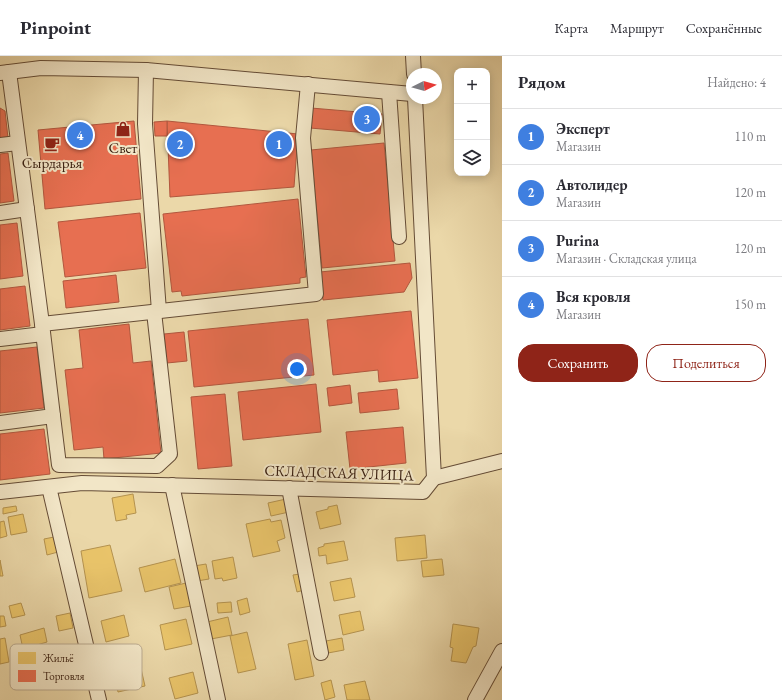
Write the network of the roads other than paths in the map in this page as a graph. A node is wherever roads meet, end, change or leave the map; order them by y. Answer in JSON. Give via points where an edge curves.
{"nodes":[{"id":1,"x":413,"y":56,"type":"edge"},
{"id":2,"x":414,"y":68,"type":"edge"},
{"id":3,"x":146,"y":70,"type":"junction"},
{"id":4,"x":5,"y":72,"type":"edge"},
{"id":5,"x":308,"y":84,"type":"junction"},
{"id":6,"x":389,"y":92,"type":"junction"},
{"id":7,"x":406,"y":93,"type":"edge"},
{"id":8,"x":415,"y":104,"type":"edge"},
{"id":9,"x":18,"y":143,"type":"junction"},
{"id":10,"x":0,"y":146,"type":"edge"},
{"id":11,"x":27,"y":210,"type":"junction"},
{"id":12,"x":0,"y":213,"type":"edge"},
{"id":13,"x":399,"y":237,"type":"dead end"},
{"id":14,"x":157,"y":312,"type":"junction"},
{"id":15,"x":42,"y":329,"type":"junction"},
{"id":16,"x":0,"y":339,"type":"edge"},
{"id":17,"x":53,"y":416,"type":"junction"},
{"id":18,"x":0,"y":423,"type":"edge"},
{"id":19,"x":502,"y":461,"type":"edge"},
{"id":20,"x":434,"y":478,"type":"junction"},
{"id":21,"x":172,"y":485,"type":"junction"},
{"id":22,"x":49,"y":487,"type":"junction"},
{"id":23,"x":289,"y":488,"type":"junction"},
{"id":24,"x":0,"y":492,"type":"edge"},
{"id":25,"x":86,"y":644,"type":"edge"},
{"id":26,"x":502,"y":651,"type":"edge"},
{"id":27,"x":321,"y":652,"type":"dead end"},
{"id":28,"x":97,"y":690,"type":"edge"},
{"id":29,"x":99,"y":700,"type":"edge"},
{"id":30,"x":218,"y":700,"type":"edge"},
{"id":31,"x":475,"y":700,"type":"edge"}],
"edges":[{"from":1,"to":2,"type":"street"},
{"from":3,"to":4,"type":"street","via":[[41,68]]},
{"from":3,"to":5,"type":"street"},
{"from":3,"to":14,"type":"street","via":[[145,124]]},
{"from":4,"to":9,"type":"street"},
{"from":5,"to":6,"type":"street"},
{"from":5,"to":14,"type":"street","via":[[303,138],[316,294]]},
{"from":6,"to":7,"type":"street"},
{"from":6,"to":13,"type":"street"},
{"from":8,"to":20,"type":"street","name":"СКЛАДСКАЯ УЛИЦА"},
{"from":9,"to":10,"type":"street"},
{"from":9,"to":11,"type":"street"},
{"from":11,"to":12,"type":"street"},
{"from":11,"to":15,"type":"street"},
{"from":14,"to":15,"type":"street"},
{"from":14,"to":17,"type":"street","via":[[170,454],[157,466],[58,465]]},
{"from":15,"to":16,"type":"street"},
{"from":15,"to":17,"type":"street"},
{"from":17,"to":18,"type":"street"},
{"from":19,"to":20,"type":"street"},
{"from":20,"to":23,"type":"street","name":"СКЛАДСКАЯ УЛИЦА","via":[[423,492]]},
{"from":21,"to":22,"type":"street","name":"СКЛАДСКАЯ УЛИЦА","via":[[82,483]]},
{"from":21,"to":23,"type":"street","name":"СКЛАДСКАЯ УЛИЦА"},
{"from":21,"to":30,"type":"street"},
{"from":22,"to":24,"type":"street","name":"СКЛАДСКАЯ УЛИЦА"},
{"from":22,"to":25,"type":"street"},
{"from":23,"to":27,"type":"street"},
{"from":26,"to":31,"type":"street"},
{"from":28,"to":29,"type":"street"}]}
